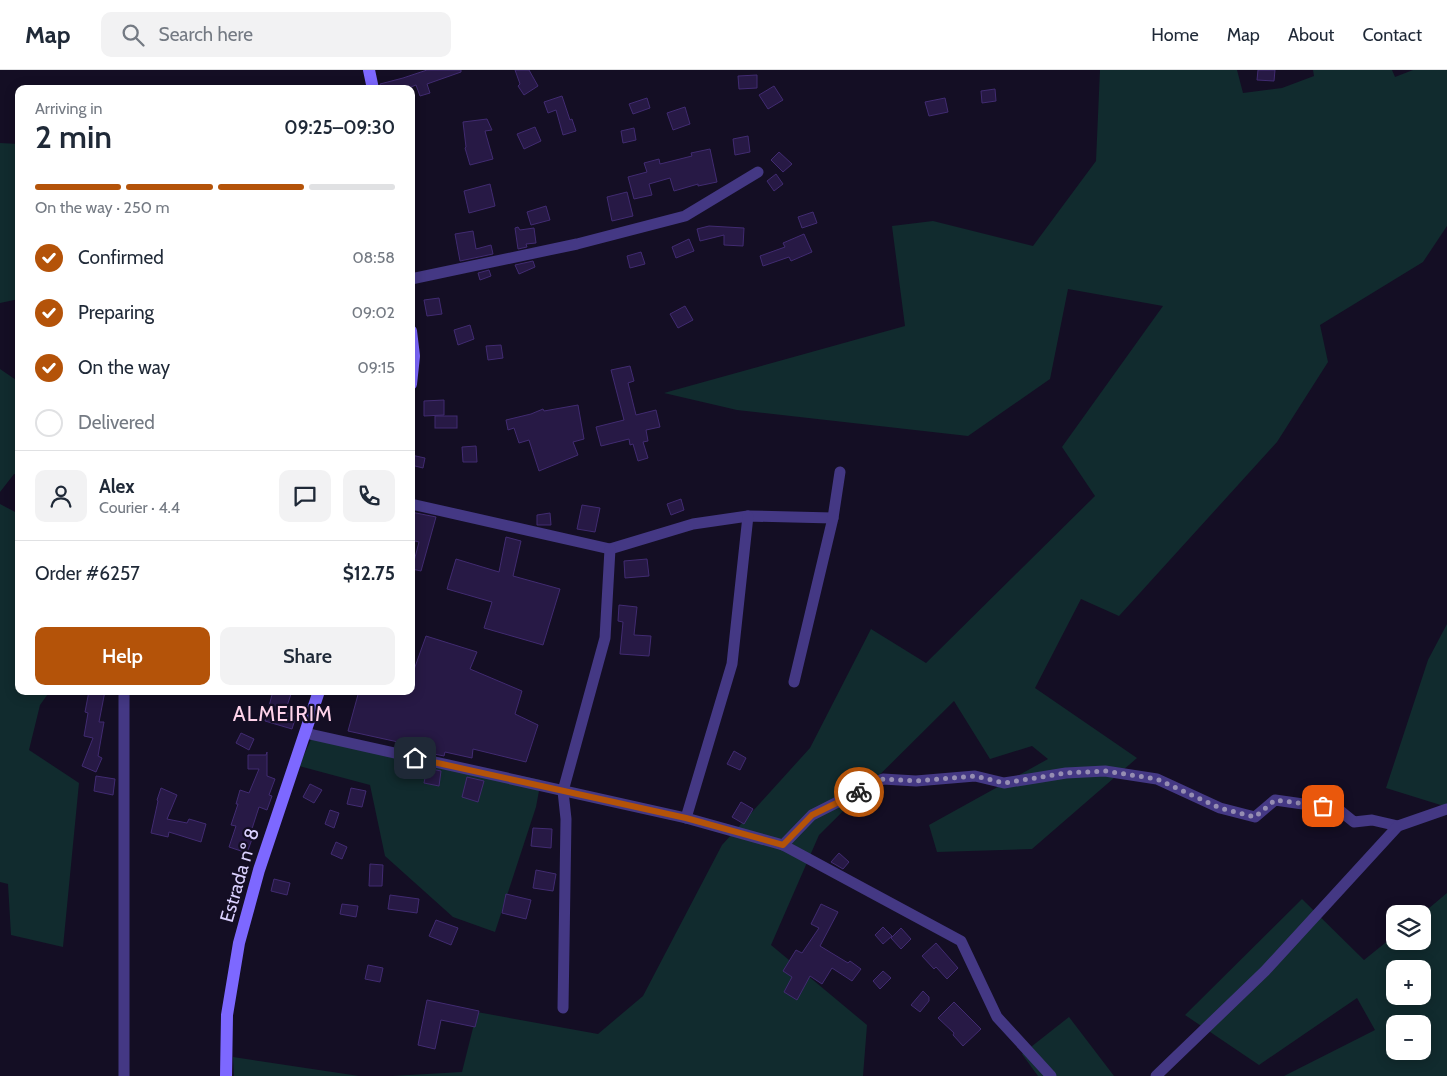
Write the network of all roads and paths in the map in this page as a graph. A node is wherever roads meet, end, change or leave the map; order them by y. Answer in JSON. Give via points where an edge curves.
{"nodes":[{"id":1,"x":368,"y":70,"type":"edge"},
{"id":2,"x":372,"y":85,"type":"edge"},
{"id":3,"x":758,"y":172,"type":"dead end"},
{"id":4,"x":415,"y":278,"type":"edge"},
{"id":5,"x":840,"y":472,"type":"dead end"},
{"id":6,"x":415,"y":505,"type":"edge"},
{"id":7,"x":748,"y":516,"type":"junction"},
{"id":8,"x":833,"y":518,"type":"junction"},
{"id":9,"x":610,"y":549,"type":"junction"},
{"id":10,"x":794,"y":682,"type":"dead end"},
{"id":11,"x":124,"y":695,"type":"edge"},
{"id":12,"x":318,"y":695,"type":"edge"},
{"id":13,"x":305,"y":732,"type":"junction"},
{"id":14,"x":563,"y":791,"type":"junction"},
{"id":15,"x":1447,"y":809,"type":"edge"},
{"id":16,"x":686,"y":818,"type":"junction"},
{"id":17,"x":1398,"y":826,"type":"junction"},
{"id":18,"x":783,"y":845,"type":"junction"},
{"id":19,"x":563,"y":1008,"type":"dead end"},
{"id":20,"x":124,"y":1076,"type":"edge"},
{"id":21,"x":226,"y":1076,"type":"edge"},
{"id":22,"x":1052,"y":1076,"type":"edge"},
{"id":23,"x":1156,"y":1076,"type":"edge"}],
"edges":[{"from":1,"to":2,"type":"main road"},
{"from":3,"to":4,"type":"street","via":[[685,216],[577,244]]},
{"from":5,"to":8,"type":"street"},
{"from":6,"to":9,"type":"street"},
{"from":7,"to":8,"type":"street"},
{"from":7,"to":9,"type":"street","via":[[693,524]]},
{"from":7,"to":16,"type":"street","via":[[732,664]]},
{"from":8,"to":10,"type":"street"},
{"from":9,"to":14,"type":"street","via":[[605,638]]},
{"from":11,"to":20,"type":"street"},
{"from":12,"to":13,"type":"main road","name":"Estrada nº 8"},
{"from":13,"to":14,"type":"street"},
{"from":13,"to":21,"type":"main road","name":"Estrada nº 8","via":[[258,870],[239,944],[227,1015]]},
{"from":14,"to":16,"type":"street"},
{"from":14,"to":19,"type":"street","via":[[566,819]]},
{"from":15,"to":17,"type":"street"},
{"from":16,"to":18,"type":"street"},
{"from":17,"to":18,"type":"street","via":[[1372,820],[1354,822],[1338,809],[1275,800],[1255,817],[1220,808],[1157,779],[1105,771],[1066,773],[1004,783],[975,776],[916,781],[883,779],[812,815]]},
{"from":17,"to":23,"type":"street","via":[[1265,971]]},
{"from":18,"to":22,"type":"street","via":[[961,941],[997,1017]]}]}
